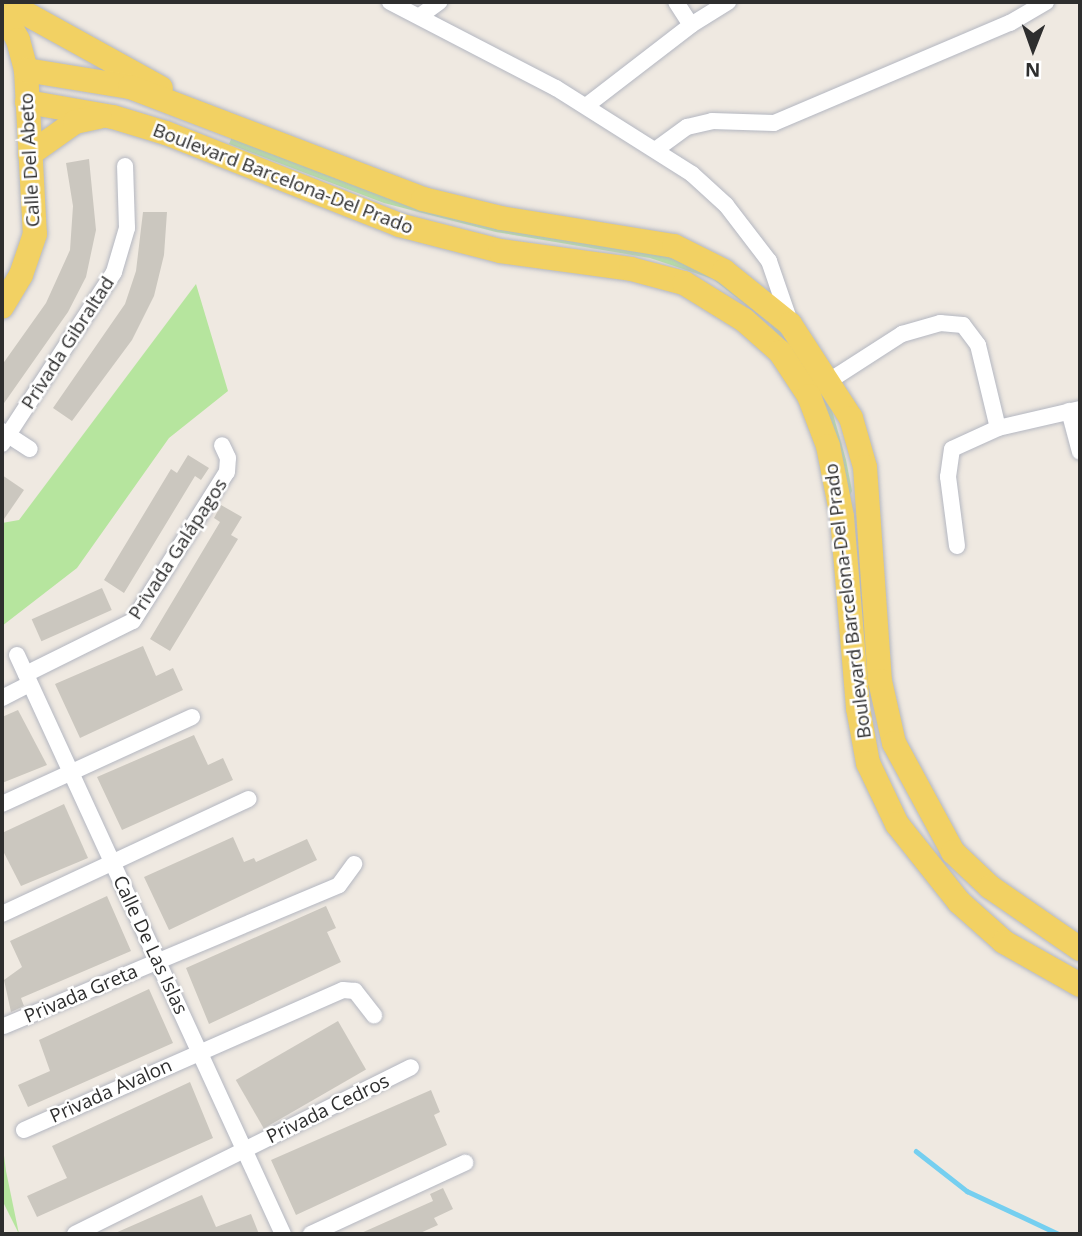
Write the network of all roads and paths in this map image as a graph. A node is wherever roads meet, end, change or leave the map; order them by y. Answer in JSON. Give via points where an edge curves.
{"nodes":[{"id":1,"x":5,"y":2,"type":"edge"},
{"id":2,"x":390,"y":2,"type":"edge"},
{"id":3,"x":439,"y":2,"type":"edge"},
{"id":4,"x":676,"y":2,"type":"edge"},
{"id":5,"x":728,"y":2,"type":"edge"},
{"id":6,"x":1046,"y":2,"type":"edge"},
{"id":7,"x":2,"y":10,"type":"edge"},
{"id":8,"x":420,"y":16,"type":"junction"},
{"id":9,"x":691,"y":25,"type":"junction"},
{"id":10,"x":26,"y":70,"type":"junction"},
{"id":11,"x":27,"y":102,"type":"junction"},
{"id":12,"x":188,"y":106,"type":"junction"},
{"id":13,"x":586,"y":106,"type":"junction"},
{"id":14,"x":113,"y":117,"type":"junction"},
{"id":15,"x":657,"y":148,"type":"junction"},
{"id":16,"x":30,"y":154,"type":"junction"},
{"id":17,"x":125,"y":166,"type":"dead end"},
{"id":18,"x":2,"y":307,"type":"edge"},
{"id":19,"x":790,"y":324,"type":"junction"},
{"id":20,"x":829,"y":381,"type":"junction"},
{"id":21,"x":1075,"y":410,"type":"edge"},
{"id":22,"x":998,"y":428,"type":"junction"},
{"id":23,"x":4,"y":437,"type":"edge"},
{"id":24,"x":222,"y":445,"type":"dead end"},
{"id":25,"x":30,"y":449,"type":"dead end"},
{"id":26,"x":1080,"y":452,"type":"edge"},
{"id":27,"x":842,"y":517,"type":"junction"},
{"id":28,"x":872,"y":522,"type":"junction"},
{"id":29,"x":957,"y":546,"type":"dead end"},
{"id":30,"x":17,"y":655,"type":"dead end"},
{"id":31,"x":28,"y":679,"type":"junction"},
{"id":32,"x":2,"y":698,"type":"edge"},
{"id":33,"x":192,"y":717,"type":"dead end"},
{"id":34,"x":69,"y":769,"type":"junction"},
{"id":35,"x":249,"y":799,"type":"dead end"},
{"id":36,"x":2,"y":804,"type":"edge"},
{"id":37,"x":113,"y":863,"type":"junction"},
{"id":38,"x":354,"y":864,"type":"dead end"},
{"id":39,"x":2,"y":914,"type":"edge"},
{"id":40,"x":1080,"y":949,"type":"edge"},
{"id":41,"x":158,"y":961,"type":"junction"},
{"id":42,"x":1080,"y":985,"type":"edge"},
{"id":43,"x":374,"y":1015,"type":"dead end"},
{"id":44,"x":4,"y":1026,"type":"dead end"},
{"id":45,"x":199,"y":1052,"type":"junction"},
{"id":46,"x":411,"y":1066,"type":"dead end"},
{"id":47,"x":24,"y":1130,"type":"dead end"},
{"id":48,"x":245,"y":1151,"type":"junction"},
{"id":49,"x":465,"y":1163,"type":"dead end"},
{"id":50,"x":75,"y":1234,"type":"edge"},
{"id":51,"x":283,"y":1234,"type":"edge"},
{"id":52,"x":310,"y":1234,"type":"edge"}],
"edges":[{"from":1,"to":12,"type":"main road","via":[[136,71]]},
{"from":2,"to":8,"type":"street"},
{"from":3,"to":8,"type":"street"},
{"from":4,"to":9,"type":"street"},
{"from":5,"to":9,"type":"street"},
{"from":6,"to":15,"type":"street","via":[[1010,23],[774,123],[712,121],[687,127]]},
{"from":7,"to":10,"type":"main road","name":"Calle Del Abeto","via":[[18,40]]},
{"from":8,"to":13,"type":"street"},
{"from":9,"to":13,"type":"street"},
{"from":10,"to":11,"type":"main road","name":"Calle Del Abeto"},
{"from":10,"to":12,"type":"main road","name":"Boulevard Barcelona-Del Prado","via":[[85,77]]},
{"from":11,"to":14,"type":"main road","name":"Boulevard Barcelona-Del Prado"},
{"from":11,"to":16,"type":"main road","name":"Calle Del Abeto"},
{"from":12,"to":19,"type":"main road","name":"Boulevard Barcelona-Del Prado","via":[[423,199],[501,218],[674,246],[724,271]]},
{"from":13,"to":15,"type":"street"},
{"from":14,"to":16,"type":"main road","via":[[75,122]]},
{"from":14,"to":27,"type":"main road","name":"Boulevard Barcelona-Del Prado","via":[[231,157],[399,225],[500,251],[631,269],[684,283],[744,320],[780,352],[809,396],[828,446]]},
{"from":15,"to":19,"type":"street","via":[[726,205],[769,261]]},
{"from":16,"to":18,"type":"main road","name":"Calle Del Abeto","via":[[35,234],[21,275]]},
{"from":17,"to":23,"type":"street","name":"Privada Gibraltad","via":[[127,228],[114,272]]},
{"from":19,"to":20,"type":"main road","name":"Boulevard Barcelona-Del Prado"},
{"from":20,"to":22,"type":"street","via":[[902,334],[940,323],[963,325],[978,345]]},
{"from":20,"to":28,"type":"main road","name":"Boulevard Barcelona-Del Prado","via":[[851,418]]},
{"from":21,"to":22,"type":"street"},
{"from":21,"to":26,"type":"street"},
{"from":22,"to":29,"type":"street","via":[[952,449],[948,477]]},
{"from":23,"to":25,"type":"street"},
{"from":24,"to":31,"type":"street","name":"Privada Galápagos","via":[[228,458],[227,472],[133,621]]},
{"from":27,"to":28,"type":"main road"},
{"from":27,"to":42,"type":"main road","name":"Boulevard Barcelona-Del Prado","via":[[858,708],[869,763],[897,824],[958,902],[1004,942]]},
{"from":28,"to":40,"type":"main road","name":"Boulevard Barcelona-Del Prado","via":[[880,681],[894,743],[953,852],[990,887]]},
{"from":30,"to":31,"type":"street","name":"Calle De Las Islas"},
{"from":31,"to":32,"type":"street","name":"Privada Galápagos"},
{"from":31,"to":34,"type":"street","name":"Calle De Las Islas"},
{"from":33,"to":34,"type":"street"},
{"from":34,"to":36,"type":"street"},
{"from":34,"to":37,"type":"street","name":"Calle De Las Islas"},
{"from":35,"to":37,"type":"street"},
{"from":37,"to":39,"type":"street"},
{"from":37,"to":41,"type":"street","name":"Calle De Las Islas"},
{"from":38,"to":41,"type":"street","name":"Privada Greta","via":[[339,885]]},
{"from":41,"to":44,"type":"street","name":"Privada Greta"},
{"from":41,"to":45,"type":"street","name":"Calle De Las Islas"},
{"from":43,"to":45,"type":"street","name":"Privada Avalon","via":[[355,991],[343,990]]},
{"from":45,"to":47,"type":"street","name":"Privada Avalon"},
{"from":45,"to":48,"type":"street","name":"Calle De Las Islas"},
{"from":46,"to":48,"type":"street","name":"Privada Cedros"},
{"from":48,"to":50,"type":"street","name":"Privada Cedros"},
{"from":48,"to":51,"type":"street","name":"Calle De Las Islas"},
{"from":49,"to":52,"type":"street"}]}
